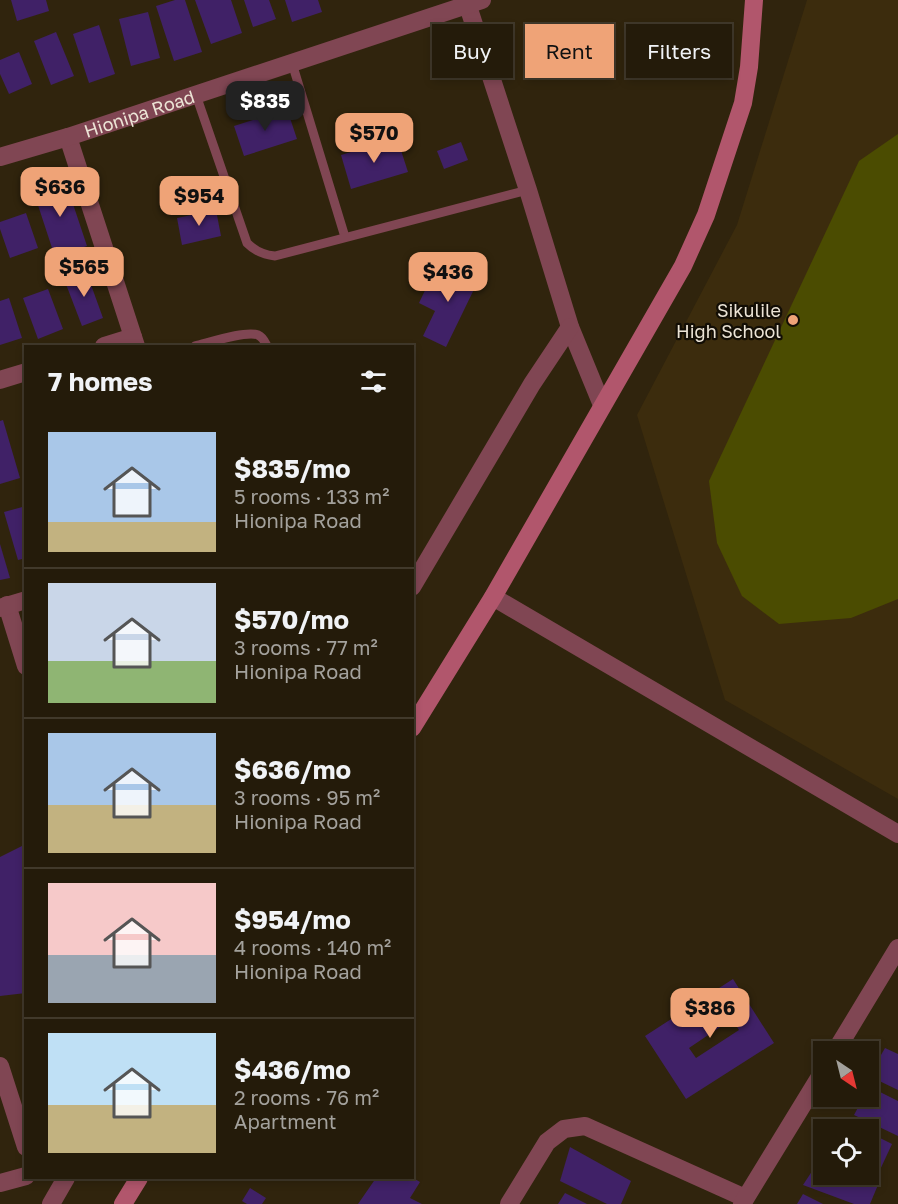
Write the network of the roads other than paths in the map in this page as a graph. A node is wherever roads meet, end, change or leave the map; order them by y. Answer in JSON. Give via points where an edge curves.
{"nodes":[{"id":1,"x":754,"y":0,"type":"edge"},
{"id":2,"x":472,"y":2,"type":"edge"},
{"id":3,"x":292,"y":63,"type":"junction"},
{"id":4,"x":196,"y":95,"type":"junction"},
{"id":5,"x":68,"y":137,"type":"junction"},
{"id":6,"x":0,"y":157,"type":"edge"},
{"id":7,"x":528,"y":190,"type":"junction"},
{"id":8,"x":345,"y":237,"type":"junction"},
{"id":9,"x":570,"y":327,"type":"junction"},
{"id":10,"x":135,"y":342,"type":"edge"},
{"id":11,"x":112,"y":345,"type":"edge"},
{"id":12,"x":200,"y":345,"type":"edge"},
{"id":13,"x":266,"y":345,"type":"edge"},
{"id":14,"x":24,"y":373,"type":"edge"},
{"id":15,"x":0,"y":380,"type":"edge"},
{"id":16,"x":602,"y":405,"type":"junction"},
{"id":17,"x":414,"y":583,"type":"edge"},
{"id":18,"x":493,"y":597,"type":"junction"},
{"id":19,"x":24,"y":601,"type":"edge"},
{"id":20,"x":3,"y":606,"type":"edge"},
{"id":21,"x":24,"y":661,"type":"edge"},
{"id":22,"x":414,"y":725,"type":"edge"},
{"id":23,"x":898,"y":834,"type":"edge"},
{"id":24,"x":898,"y":948,"type":"edge"},
{"id":25,"x":842,"y":1041,"type":"edge"},
{"id":26,"x":0,"y":1066,"type":"edge"},
{"id":27,"x":813,"y":1088,"type":"edge"},
{"id":28,"x":24,"y":1141,"type":"edge"},
{"id":29,"x":24,"y":1177,"type":"edge"},
{"id":30,"x":65,"y":1179,"type":"edge"},
{"id":31,"x":138,"y":1179,"type":"edge"},
{"id":32,"x":0,"y":1183,"type":"edge"},
{"id":33,"x":743,"y":1201,"type":"edge"},
{"id":34,"x":51,"y":1204,"type":"edge"},
{"id":35,"x":123,"y":1204,"type":"edge"},
{"id":36,"x":509,"y":1204,"type":"edge"}],
"edges":[{"from":1,"to":16,"type":"street","via":[[743,103],[706,214],[683,266]]},
{"from":2,"to":3,"type":"street","name":"Hionipa Road"},
{"from":2,"to":7,"type":"street"},
{"from":3,"to":4,"type":"street","name":"Hionipa Road"},
{"from":3,"to":8,"type":"lane"},
{"from":4,"to":5,"type":"street","name":"Hionipa Road"},
{"from":4,"to":8,"type":"lane","via":[[247,243],[259,253],[275,256]]},
{"from":5,"to":6,"type":"street","name":"Hionipa Road"},
{"from":5,"to":10,"type":"street"},
{"from":7,"to":8,"type":"lane"},
{"from":7,"to":9,"type":"street"},
{"from":9,"to":16,"type":"street"},
{"from":9,"to":17,"type":"street"},
{"from":10,"to":11,"type":"street"},
{"from":12,"to":13,"type":"lane","via":[[255,334]]},
{"from":14,"to":15,"type":"street"},
{"from":16,"to":18,"type":"street"},
{"from":18,"to":22,"type":"street"},
{"from":18,"to":23,"type":"street"},
{"from":19,"to":20,"type":"street"},
{"from":20,"to":21,"type":"street"},
{"from":24,"to":25,"type":"street"},
{"from":26,"to":28,"type":"street"},
{"from":27,"to":33,"type":"street"},
{"from":29,"to":32,"type":"street"},
{"from":30,"to":34,"type":"street"},
{"from":31,"to":35,"type":"street"},
{"from":33,"to":36,"type":"street","via":[[585,1126],[564,1129],[547,1142]]}]}
